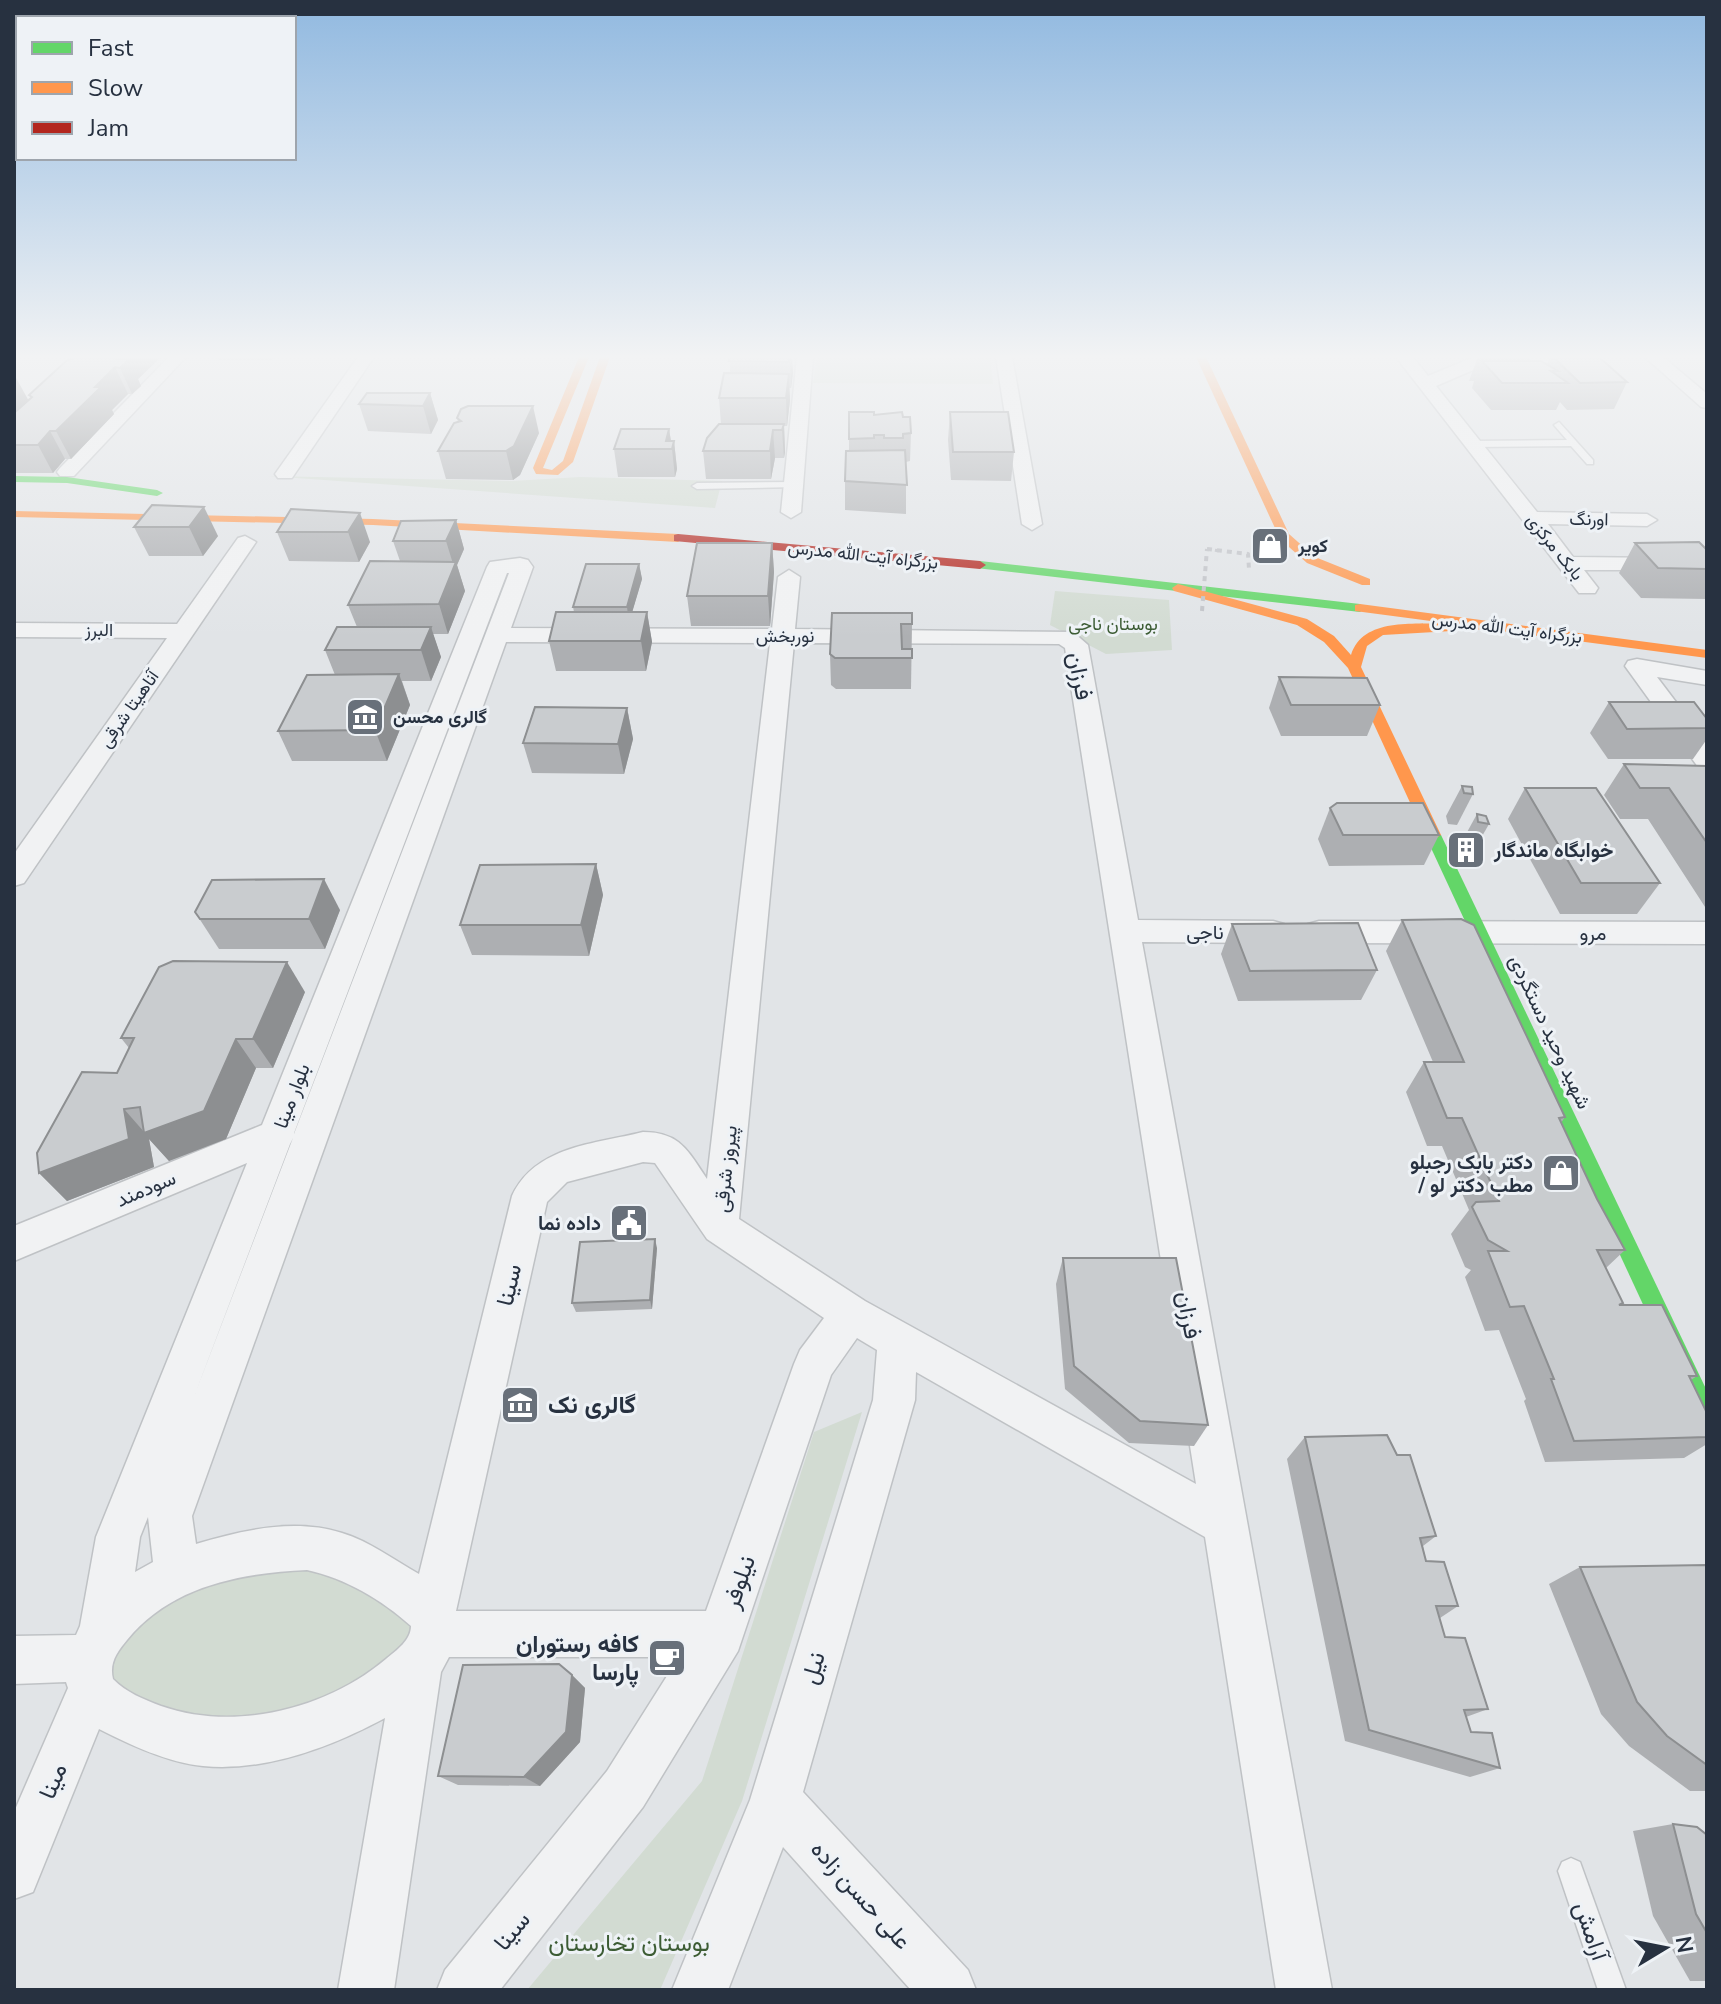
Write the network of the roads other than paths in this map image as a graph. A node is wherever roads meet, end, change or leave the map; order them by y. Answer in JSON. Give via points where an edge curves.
{"nodes":[{"id":1,"x":88,"y":451,"type":"edge"},
{"id":2,"x":301,"y":451,"type":"edge"},
{"id":3,"x":545,"y":451,"type":"edge"},
{"id":4,"x":572,"y":451,"type":"edge"},
{"id":5,"x":796,"y":451,"type":"edge"},
{"id":6,"x":1020,"y":451,"type":"edge"},
{"id":7,"x":1244,"y":451,"type":"edge"},
{"id":8,"x":1478,"y":451,"type":"edge"},
{"id":9,"x":1580,"y":451,"type":"edge"},
{"id":10,"x":1590,"y":462,"type":"dead end"},
{"id":11,"x":67,"y":472,"type":"dead end"},
{"id":12,"x":285,"y":474,"type":"dead end"},
{"id":13,"x":14,"y":479,"type":"edge"},
{"id":14,"x":793,"y":485,"type":"junction"},
{"id":15,"x":697,"y":486,"type":"dead end"},
{"id":16,"x":14,"y":490,"type":"edge"},
{"id":17,"x":14,"y":514,"type":"edge"},
{"id":18,"x":1532,"y":518,"type":"junction"},
{"id":19,"x":795,"y":519,"type":"joint"},
{"id":20,"x":1647,"y":520,"type":"dead end"},
{"id":21,"x":328,"y":521,"type":"junction"},
{"id":22,"x":769,"y":523,"type":"dead end"},
{"id":23,"x":1032,"y":524,"type":"dead end"},
{"id":24,"x":14,"y":527,"type":"edge"},
{"id":25,"x":245,"y":542,"type":"dead end"},
{"id":26,"x":1568,"y":563,"type":"junction"},
{"id":27,"x":1684,"y":565,"type":"edge"},
{"id":28,"x":1249,"y":569,"type":"road end"},
{"id":29,"x":789,"y":577,"type":"dead end"},
{"id":30,"x":1176,"y":587,"type":"junction"},
{"id":31,"x":1587,"y":588,"type":"dead end"},
{"id":32,"x":1485,"y":625,"type":"junction"},
{"id":33,"x":14,"y":630,"type":"edge"},
{"id":34,"x":183,"y":631,"type":"junction"},
{"id":35,"x":497,"y":635,"type":"junction"},
{"id":36,"x":781,"y":636,"type":"junction"},
{"id":37,"x":1072,"y":640,"type":"joint"},
{"id":38,"x":1707,"y":654,"type":"edge"},
{"id":39,"x":1354,"y":667,"type":"junction"},
{"id":40,"x":1707,"y":678,"type":"edge"},
{"id":41,"x":1707,"y":761,"type":"edge"},
{"id":42,"x":14,"y":876,"type":"edge"},
{"id":43,"x":1124,"y":931,"type":"junction"},
{"id":44,"x":1479,"y":932,"type":"junction"},
{"id":45,"x":1707,"y":933,"type":"edge"},
{"id":46,"x":277,"y":1134,"type":"junction"},
{"id":47,"x":720,"y":1227,"type":"junction"},
{"id":48,"x":14,"y":1244,"type":"edge"},
{"id":49,"x":851,"y":1314,"type":"junction"},
{"id":50,"x":898,"y":1339,"type":"junction"},
{"id":51,"x":1707,"y":1417,"type":"edge"},
{"id":52,"x":1224,"y":1523,"type":"junction"},
{"id":53,"x":177,"y":1574,"type":"junction"},
{"id":54,"x":721,"y":1634,"type":"junction"},
{"id":55,"x":429,"y":1637,"type":"junction"},
{"id":56,"x":94,"y":1659,"type":"junction"},
{"id":57,"x":14,"y":1660,"type":"edge"},
{"id":58,"x":775,"y":1800,"type":"junction"},
{"id":59,"x":1571,"y":1871,"type":"dead end"},
{"id":60,"x":14,"y":1873,"type":"edge"},
{"id":61,"x":366,"y":1990,"type":"edge"},
{"id":62,"x":465,"y":1990,"type":"edge"},
{"id":63,"x":700,"y":1990,"type":"edge"},
{"id":64,"x":948,"y":1990,"type":"edge"},
{"id":65,"x":1304,"y":1990,"type":"edge"},
{"id":66,"x":1612,"y":1990,"type":"edge"}],
"edges":[{"from":1,"to":11,"type":"street"},
{"from":2,"to":12,"type":"street"},
{"from":3,"to":4,"type":"main road","via":[[540,472],[561,471]]},
{"from":5,"to":14,"type":"street"},
{"from":6,"to":23,"type":"street"},
{"from":7,"to":28,"type":"main road","via":[[1284,536],[1299,554],[1326,569],[1374,583]]},
{"from":8,"to":18,"type":"street","name":"بابک مرکزی"},
{"from":9,"to":10,"type":"lane"},
{"from":13,"to":16,"type":"main road","via":[[165,493]]},
{"from":14,"to":15,"type":"lane"},
{"from":14,"to":19,"type":"street"},
{"from":17,"to":21,"type":"main road","name":"بزرگراه آیت الله مدرس"},
{"from":18,"to":20,"type":"street","name":"اورنگ"},
{"from":18,"to":26,"type":"street","name":"بابک مرکزی"},
{"from":19,"to":22,"type":"main road","name":"بزرگراه آیت الله مدرس"},
{"from":21,"to":24,"type":"main road","via":[[226,527]]},
{"from":21,"to":30,"type":"main road","name":"بزرگراه آیت الله مدرس","via":[[732,542]]},
{"from":25,"to":34,"type":"street","name":"آناهیتا شرقی"},
{"from":26,"to":27,"type":"street"},
{"from":26,"to":31,"type":"street","name":"بابک مرکزی"},
{"from":29,"to":36,"type":"street","name":"پیروز شرقی"},
{"from":30,"to":32,"type":"main road","name":"بزرگراه آیت الله مدرس"},
{"from":30,"to":39,"type":"main road","name":"شهید وحید دستگردی","via":[[1302,622],[1329,639]]},
{"from":32,"to":38,"type":"main road","name":"بزرگراه آیت الله مدرس"},
{"from":32,"to":39,"type":"main road","via":[[1380,631],[1361,644]]},
{"from":33,"to":34,"type":"street","name":"البرز"},
{"from":34,"to":42,"type":"street","name":"آناهیتا شرقی"},
{"from":35,"to":36,"type":"street","name":"نوربخش"},
{"from":35,"to":46,"type":"street","name":"بلوار مینا","via":[[510,567]]},
{"from":35,"to":53,"type":"street","name":"بلوار مینا","via":[[170,1516]]},
{"from":36,"to":37,"type":"street","name":"نوربخش"},
{"from":36,"to":47,"type":"street","name":"پیروز شرقی"},
{"from":37,"to":43,"type":"street","name":"فرزان"},
{"from":39,"to":44,"type":"main road","name":"شهید وحید دستگردی"},
{"from":40,"to":41,"type":"street","via":[[1637,666]]},
{"from":43,"to":44,"type":"street","name":"ناجی"},
{"from":43,"to":52,"type":"street","name":"فرزان"},
{"from":44,"to":45,"type":"street","name":"مرو"},
{"from":44,"to":51,"type":"main road","name":"شهید وحید دستگردی"},
{"from":46,"to":48,"type":"street","name":"سودمند"},
{"from":46,"to":56,"type":"street","name":"بلوار مینا","via":[[118,1537]]},
{"from":47,"to":49,"type":"street","name":"پیروز شرقی"},
{"from":47,"to":55,"type":"street","name":"سینا","via":[[668,1152],[657,1147],[557,1169],[530,1196]]},
{"from":49,"to":50,"type":"street","name":"پیروز شرقی"},
{"from":49,"to":54,"type":"street","name":"نیلوفر","via":[[814,1364]]},
{"from":50,"to":52,"type":"street","name":"پیروز شرقی"},
{"from":50,"to":58,"type":"street","name":"نیل","via":[[894,1400]]},
{"from":52,"to":65,"type":"street","name":"فرزان"},
{"from":53,"to":55,"type":"street","via":[[265,1549],[307,1548],[342,1555],[412,1596]]},
{"from":53,"to":56,"type":"street","via":[[139,1598]]},
{"from":54,"to":55,"type":"street","name":"نیلوفر"},
{"from":54,"to":62,"type":"street","name":"سینا","via":[[625,1789]]},
{"from":55,"to":56,"type":"street","via":[[363,1703],[249,1740],[208,1743],[114,1713]]},
{"from":55,"to":61,"type":"street","name":"سینا"},
{"from":56,"to":57,"type":"street"},
{"from":56,"to":60,"type":"street","name":"مینا"},
{"from":58,"to":63,"type":"street","name":"نیل"},
{"from":58,"to":64,"type":"street","name":"علی حسن زاده"},
{"from":59,"to":66,"type":"lane","name":"آرامش"}]}
